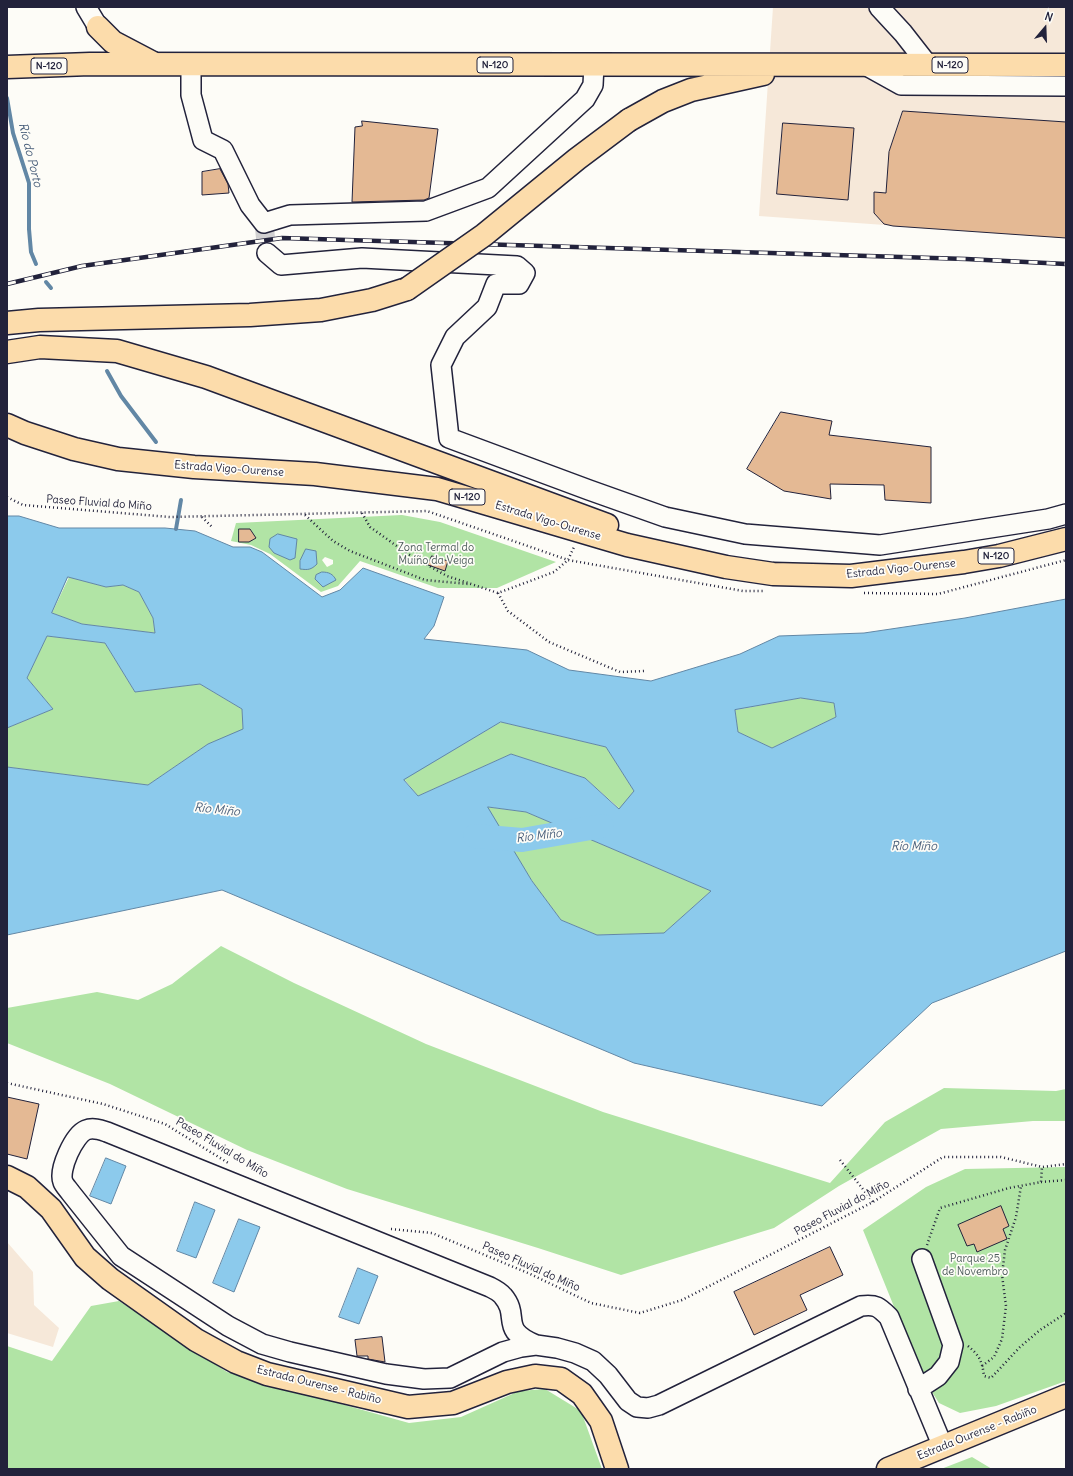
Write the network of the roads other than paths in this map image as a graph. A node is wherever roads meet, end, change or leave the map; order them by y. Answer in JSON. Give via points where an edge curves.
{"nodes":[{"id":1,"x":86,"y":7,"type":"edge"},
{"id":2,"x":879,"y":7,"type":"edge"},
{"id":3,"x":98,"y":27,"type":"junction"},
{"id":4,"x":90,"y":64,"type":"junction"},
{"id":5,"x":157,"y":65,"type":"junction"},
{"id":6,"x":191,"y":65,"type":"junction"},
{"id":7,"x":594,"y":65,"type":"junction"},
{"id":8,"x":833,"y":65,"type":"junction"},
{"id":9,"x":865,"y":65,"type":"junction"},
{"id":10,"x":928,"y":65,"type":"junction"},
{"id":11,"x":982,"y":65,"type":"junction"},
{"id":12,"x":1066,"y":65,"type":"edge"},
{"id":13,"x":7,"y":67,"type":"edge"},
{"id":14,"x":1004,"y":86,"type":"junction"},
{"id":15,"x":1066,"y":86,"type":"edge"},
{"id":16,"x":267,"y":252,"type":"tunnel mouth"},
{"id":17,"x":7,"y":323,"type":"edge"},
{"id":18,"x":7,"y":352,"type":"edge"},
{"id":19,"x":7,"y":425,"type":"edge"},
{"id":20,"x":1066,"y":514,"type":"edge"},
{"id":21,"x":1066,"y":539,"type":"edge"},
{"id":22,"x":925,"y":567,"type":"junction"},
{"id":23,"x":7,"y":1177,"type":"edge"},
{"id":24,"x":922,"y":1259,"type":"road end"},
{"id":25,"x":536,"y":1345,"type":"junction"},
{"id":26,"x":915,"y":1382,"type":"junction"},
{"id":27,"x":1066,"y":1396,"type":"edge"},
{"id":28,"x":943,"y":1446,"type":"junction"},
{"id":29,"x":617,"y":1469,"type":"edge"},
{"id":30,"x":888,"y":1469,"type":"edge"}],
"edges":[{"from":1,"to":3,"type":"street"},
{"from":2,"to":10,"type":"street","via":[[903,32]]},
{"from":3,"to":4,"type":"main road","via":[[103,48],[100,56]]},
{"from":3,"to":5,"type":"main road","via":[[113,42]]},
{"from":4,"to":5,"type":"main road","number":"N-120"},
{"from":4,"to":13,"type":"main road","number":"N-120"},
{"from":5,"to":6,"type":"main road","number":"N-120"},
{"from":6,"to":7,"type":"main road","number":"N-120"},
{"from":6,"to":7,"type":"street","via":[[191,95],[203,140],[223,150],[250,205],[264,223],[290,216],[426,211],[488,188],[585,99],[592,85]]},
{"from":7,"to":8,"type":"main road","number":"N-120"},
{"from":8,"to":9,"type":"main road","number":"N-120"},
{"from":8,"to":17,"type":"main road","bridge":true,"via":[[754,75],[691,90],[663,102],[629,120],[576,159],[484,235],[407,289],[372,300],[321,310],[250,315]]},
{"from":9,"to":10,"type":"main road","number":"N-120"},
{"from":9,"to":14,"type":"street","via":[[901,85]]},
{"from":10,"to":11,"type":"main road","number":"N-120"},
{"from":11,"to":12,"type":"main road","number":"N-120"},
{"from":11,"to":14,"type":"street"},
{"from":14,"to":15,"type":"street"},
{"from":16,"to":20,"type":"street","via":[[281,265],[362,258],[517,266],[525,273],[519,284],[496,284],[487,307],[456,337],[441,364],[449,438],[665,517],[745,534],[880,545]]},
{"from":18,"to":22,"type":"main road","via":[[40,348],[117,351],[206,377],[612,527],[744,561],[811,567]]},
{"from":19,"to":22,"type":"main road","name":"Estrada Vigo-Ourense","number":"N-120","via":[[74,449],[118,459],[194,468],[315,474],[437,489],[627,545],[726,567],[773,574],[851,576]]},
{"from":21,"to":22,"type":"main road","name":"Estrada Vigo-Ourense","number":"N-120","via":[[999,556]]},
{"from":23,"to":29,"type":"main road","name":"Estrada Ourense - Rabiño","via":[[28,1187],[46,1205],[85,1256],[110,1278],[196,1340],[236,1362],[267,1374],[408,1407],[453,1403],[507,1382],[535,1376],[561,1379],[582,1394],[601,1421]]},
{"from":24,"to":26,"type":"street","via":[[953,1345],[949,1362],[938,1376]]},
{"from":25,"to":25,"type":"street","via":[[503,1352],[450,1378],[424,1379],[386,1374],[262,1344],[228,1326],[121,1256],[70,1192],[63,1181],[62,1170],[76,1137],[94,1128],[107,1132],[490,1287],[506,1300],[516,1333],[523,1340]]},
{"from":25,"to":26,"type":"street","via":[[575,1353],[593,1361],[608,1375],[628,1401],[637,1407],[648,1408],[659,1405],[861,1306],[872,1305],[889,1317]]},
{"from":26,"to":28,"type":"street"},
{"from":27,"to":28,"type":"main road","name":"Estrada Ourense - Rabiño"},
{"from":28,"to":30,"type":"main road","name":"Estrada Ourense - Rabiño"}]}
